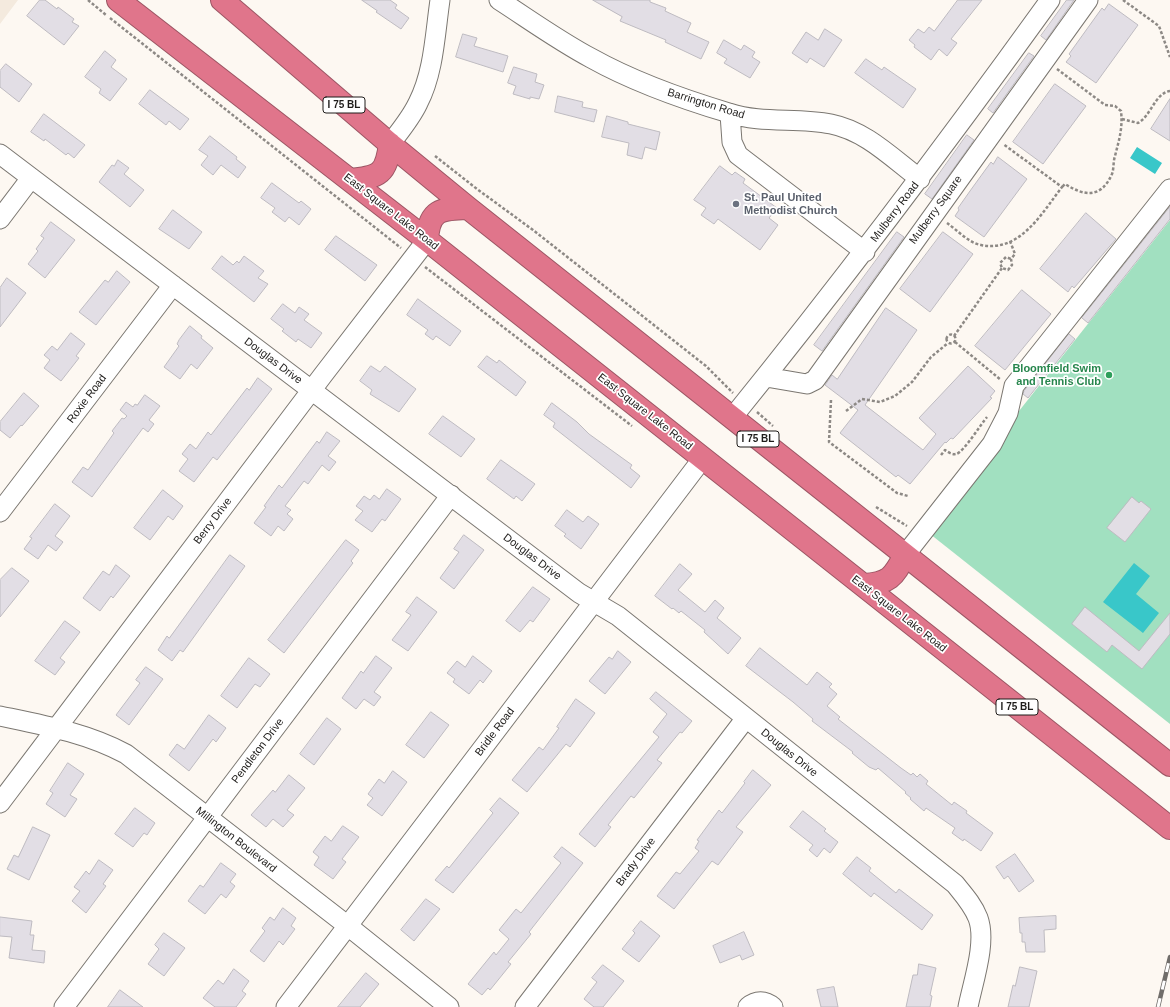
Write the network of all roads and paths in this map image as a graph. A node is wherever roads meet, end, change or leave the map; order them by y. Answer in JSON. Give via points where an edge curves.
{"nodes":[{"id":1,"x":88,"y":0,"type":"edge"},
{"id":2,"x":118,"y":0,"type":"edge"},
{"id":3,"x":222,"y":0,"type":"edge"},
{"id":4,"x":440,"y":0,"type":"edge"},
{"id":5,"x":499,"y":0,"type":"edge"},
{"id":6,"x":1050,"y":0,"type":"edge"},
{"id":7,"x":1088,"y":0,"type":"edge"},
{"id":8,"x":1123,"y":0,"type":"edge"},
{"id":9,"x":1170,"y":57,"type":"edge"},
{"id":10,"x":1044,"y":60,"type":"junction"},
{"id":11,"x":1170,"y":90,"type":"edge"},
{"id":12,"x":730,"y":114,"type":"junction"},
{"id":13,"x":1122,"y":119,"type":"junction"},
{"id":14,"x":991,"y":134,"type":"junction"},
{"id":15,"x":390,"y":144,"type":"junction"},
{"id":16,"x":0,"y":154,"type":"edge"},
{"id":17,"x":433,"y":154,"type":"dead end"},
{"id":18,"x":31,"y":178,"type":"junction"},
{"id":19,"x":920,"y":179,"type":"junction"},
{"id":20,"x":350,"y":180,"type":"junction"},
{"id":21,"x":1062,"y":188,"type":"junction"},
{"id":22,"x":1170,"y":189,"type":"edge"},
{"id":23,"x":468,"y":208,"type":"junction"},
{"id":24,"x":934,"y":214,"type":"junction"},
{"id":25,"x":0,"y":219,"type":"edge"},
{"id":26,"x":427,"y":240,"type":"junction"},
{"id":27,"x":1010,"y":241,"type":"junction"},
{"id":28,"x":403,"y":249,"type":"dead end"},
{"id":29,"x":865,"y":252,"type":"junction"},
{"id":30,"x":1011,"y":260,"type":"junction"},
{"id":31,"x":425,"y":267,"type":"dead end"},
{"id":32,"x":1002,"y":268,"type":"junction"},
{"id":33,"x":173,"y":285,"type":"junction"},
{"id":34,"x":954,"y":336,"type":"junction"},
{"id":35,"x":955,"y":342,"type":"junction"},
{"id":36,"x":948,"y":343,"type":"junction"},
{"id":37,"x":766,"y":377,"type":"junction"},
{"id":38,"x":1012,"y":389,"type":"junction"},
{"id":39,"x":312,"y":390,"type":"junction"},
{"id":40,"x":731,"y":392,"type":"dead end"},
{"id":41,"x":831,"y":400,"type":"dead end"},
{"id":42,"x":846,"y":411,"type":"dead end"},
{"id":43,"x":988,"y":415,"type":"dead end"},
{"id":44,"x":732,"y":418,"type":"junction"},
{"id":45,"x":636,"y":430,"type":"dead end"},
{"id":46,"x":941,"y":455,"type":"dead end"},
{"id":47,"x":703,"y":458,"type":"junction"},
{"id":48,"x":451,"y":495,"type":"junction"},
{"id":49,"x":908,"y":496,"type":"dead end"},
{"id":50,"x":0,"y":512,"type":"edge"},
{"id":51,"x":905,"y":555,"type":"junction"},
{"id":52,"x":864,"y":585,"type":"junction"},
{"id":53,"x":593,"y":602,"type":"junction"},
{"id":54,"x":0,"y":716,"type":"edge"},
{"id":55,"x":746,"y":718,"type":"junction"},
{"id":56,"x":55,"y":728,"type":"junction"},
{"id":57,"x":1168,"y":763,"type":"edge"},
{"id":58,"x":0,"y":803,"type":"edge"},
{"id":59,"x":208,"y":818,"type":"junction"},
{"id":60,"x":1170,"y":828,"type":"edge"},
{"id":61,"x":348,"y":926,"type":"junction"},
{"id":62,"x":64,"y":1007,"type":"edge"},
{"id":63,"x":286,"y":1007,"type":"edge"},
{"id":64,"x":449,"y":1007,"type":"edge"},
{"id":65,"x":525,"y":1007,"type":"edge"},
{"id":66,"x":748,"y":1007,"type":"edge"},
{"id":67,"x":773,"y":1007,"type":"edge"},
{"id":68,"x":968,"y":1007,"type":"edge"}],
"edges":[{"from":1,"to":28,"type":"path"},
{"from":2,"to":20,"type":"highway","name":"East Square Lake Road","number":"I 75 BL"},
{"from":3,"to":15,"type":"highway","number":"I 75 BL"},
{"from":4,"to":15,"type":"street","via":[[425,87],[411,116]]},
{"from":5,"to":12,"type":"street","name":"Barrington Road","via":[[605,66]]},
{"from":6,"to":19,"type":"street","name":"Mulberry Road"},
{"from":7,"to":10,"type":"street","name":"Mulberry Square"},
{"from":8,"to":9,"type":"path","via":[[1159,26]]},
{"from":10,"to":13,"type":"path","via":[[1105,105],[1115,106],[1121,111]]},
{"from":10,"to":14,"type":"street","name":"Mulberry Square"},
{"from":11,"to":13,"type":"path","via":[[1160,95],[1144,120],[1138,123]]},
{"from":12,"to":19,"type":"street","name":"Barrington Road","via":[[765,120],[818,122],[841,126],[874,143]]},
{"from":12,"to":29,"type":"street","via":[[732,142],[738,155]]},
{"from":13,"to":21,"type":"path","via":[[1120,142],[1114,157],[1112,173],[1102,189],[1092,194],[1082,193],[1065,184]]},
{"from":14,"to":21,"type":"path"},
{"from":14,"to":24,"type":"street","name":"Mulberry Square"},
{"from":15,"to":20,"type":"highway","via":[[388,161],[380,172],[373,176]]},
{"from":15,"to":23,"type":"highway","number":"I 75 BL"},
{"from":16,"to":18,"type":"street","name":"Douglas Drive"},
{"from":17,"to":40,"type":"path","via":[[706,366]]},
{"from":18,"to":25,"type":"street"},
{"from":18,"to":33,"type":"street","name":"Douglas Drive"},
{"from":19,"to":29,"type":"street","name":"Mulberry Road"},
{"from":20,"to":26,"type":"highway","name":"East Square Lake Road","number":"I 75 BL"},
{"from":21,"to":27,"type":"path","via":[[1029,230]]},
{"from":22,"to":38,"type":"street"},
{"from":23,"to":26,"type":"highway","via":[[447,209],[434,215],[430,221]]},
{"from":23,"to":44,"type":"highway","number":"I 75 BL"},
{"from":24,"to":27,"type":"path","via":[[980,245],[1002,245]]},
{"from":24,"to":37,"type":"street","name":"Mulberry Square","via":[[814,380],[807,384]]},
{"from":26,"to":39,"type":"street","name":"Berry Drive"},
{"from":26,"to":47,"type":"highway","name":"East Square Lake Road","number":"I 75 BL"},
{"from":27,"to":30,"type":"path","via":[[1015,254]]},
{"from":29,"to":37,"type":"street","name":"Mulberry Road"},
{"from":30,"to":32,"type":"path","via":[[1010,269]]},
{"from":30,"to":32,"type":"path","via":[[1002,259]]},
{"from":31,"to":45,"type":"path"},
{"from":32,"to":34,"type":"path"},
{"from":33,"to":39,"type":"street","name":"Douglas Drive"},
{"from":33,"to":50,"type":"street","name":"Roxie Road"},
{"from":34,"to":35,"type":"path"},
{"from":34,"to":36,"type":"path","via":[[947,336]]},
{"from":35,"to":36,"type":"path"},
{"from":35,"to":38,"type":"path"},
{"from":36,"to":42,"type":"path","via":[[931,357],[912,382],[895,396],[880,402],[862,399]]},
{"from":37,"to":44,"type":"street","name":"Mulberry Road"},
{"from":38,"to":51,"type":"street","via":[[1008,413],[992,444]]},
{"from":39,"to":48,"type":"street","name":"Douglas Drive"},
{"from":39,"to":56,"type":"street","name":"Berry Drive"},
{"from":41,"to":49,"type":"path","via":[[829,442],[897,493]]},
{"from":43,"to":46,"type":"path","via":[[963,450],[951,454],[945,450]]},
{"from":44,"to":51,"type":"highway","number":"I 75 BL"},
{"from":47,"to":52,"type":"highway","name":"East Square Lake Road","number":"I 75 BL"},
{"from":47,"to":53,"type":"street","name":"Bridle Road"},
{"from":48,"to":53,"type":"street","name":"Douglas Drive"},
{"from":48,"to":59,"type":"street","name":"Pendleton Drive"},
{"from":51,"to":52,"type":"highway","via":[[889,579],[881,584]]},
{"from":51,"to":57,"type":"highway","number":"I 75 BL"},
{"from":52,"to":60,"type":"highway","name":"East Square Lake Road","number":"I 75 BL"},
{"from":53,"to":55,"type":"street","name":"Douglas Drive","via":[[618,616]]},
{"from":53,"to":61,"type":"street","name":"Bridle Road"},
{"from":54,"to":56,"type":"street","name":"Millington Boulevard"},
{"from":55,"to":65,"type":"street","name":"Brady Drive"},
{"from":55,"to":68,"type":"street","name":"Douglas Drive","via":[[955,884],[966,898],[978,919],[980,930],[977,966]]},
{"from":56,"to":58,"type":"street","name":"Berry Drive"},
{"from":56,"to":59,"type":"street","name":"Millington Boulevard","via":[[126,754]]},
{"from":59,"to":61,"type":"street","name":"Millington Boulevard"},
{"from":59,"to":62,"type":"street","name":"Pendleton Drive"},
{"from":61,"to":63,"type":"street","name":"Bridle Road"},
{"from":61,"to":64,"type":"street","name":"Millington Boulevard"},
{"from":66,"to":67,"type":"street","via":[[757,1002]]}]}
